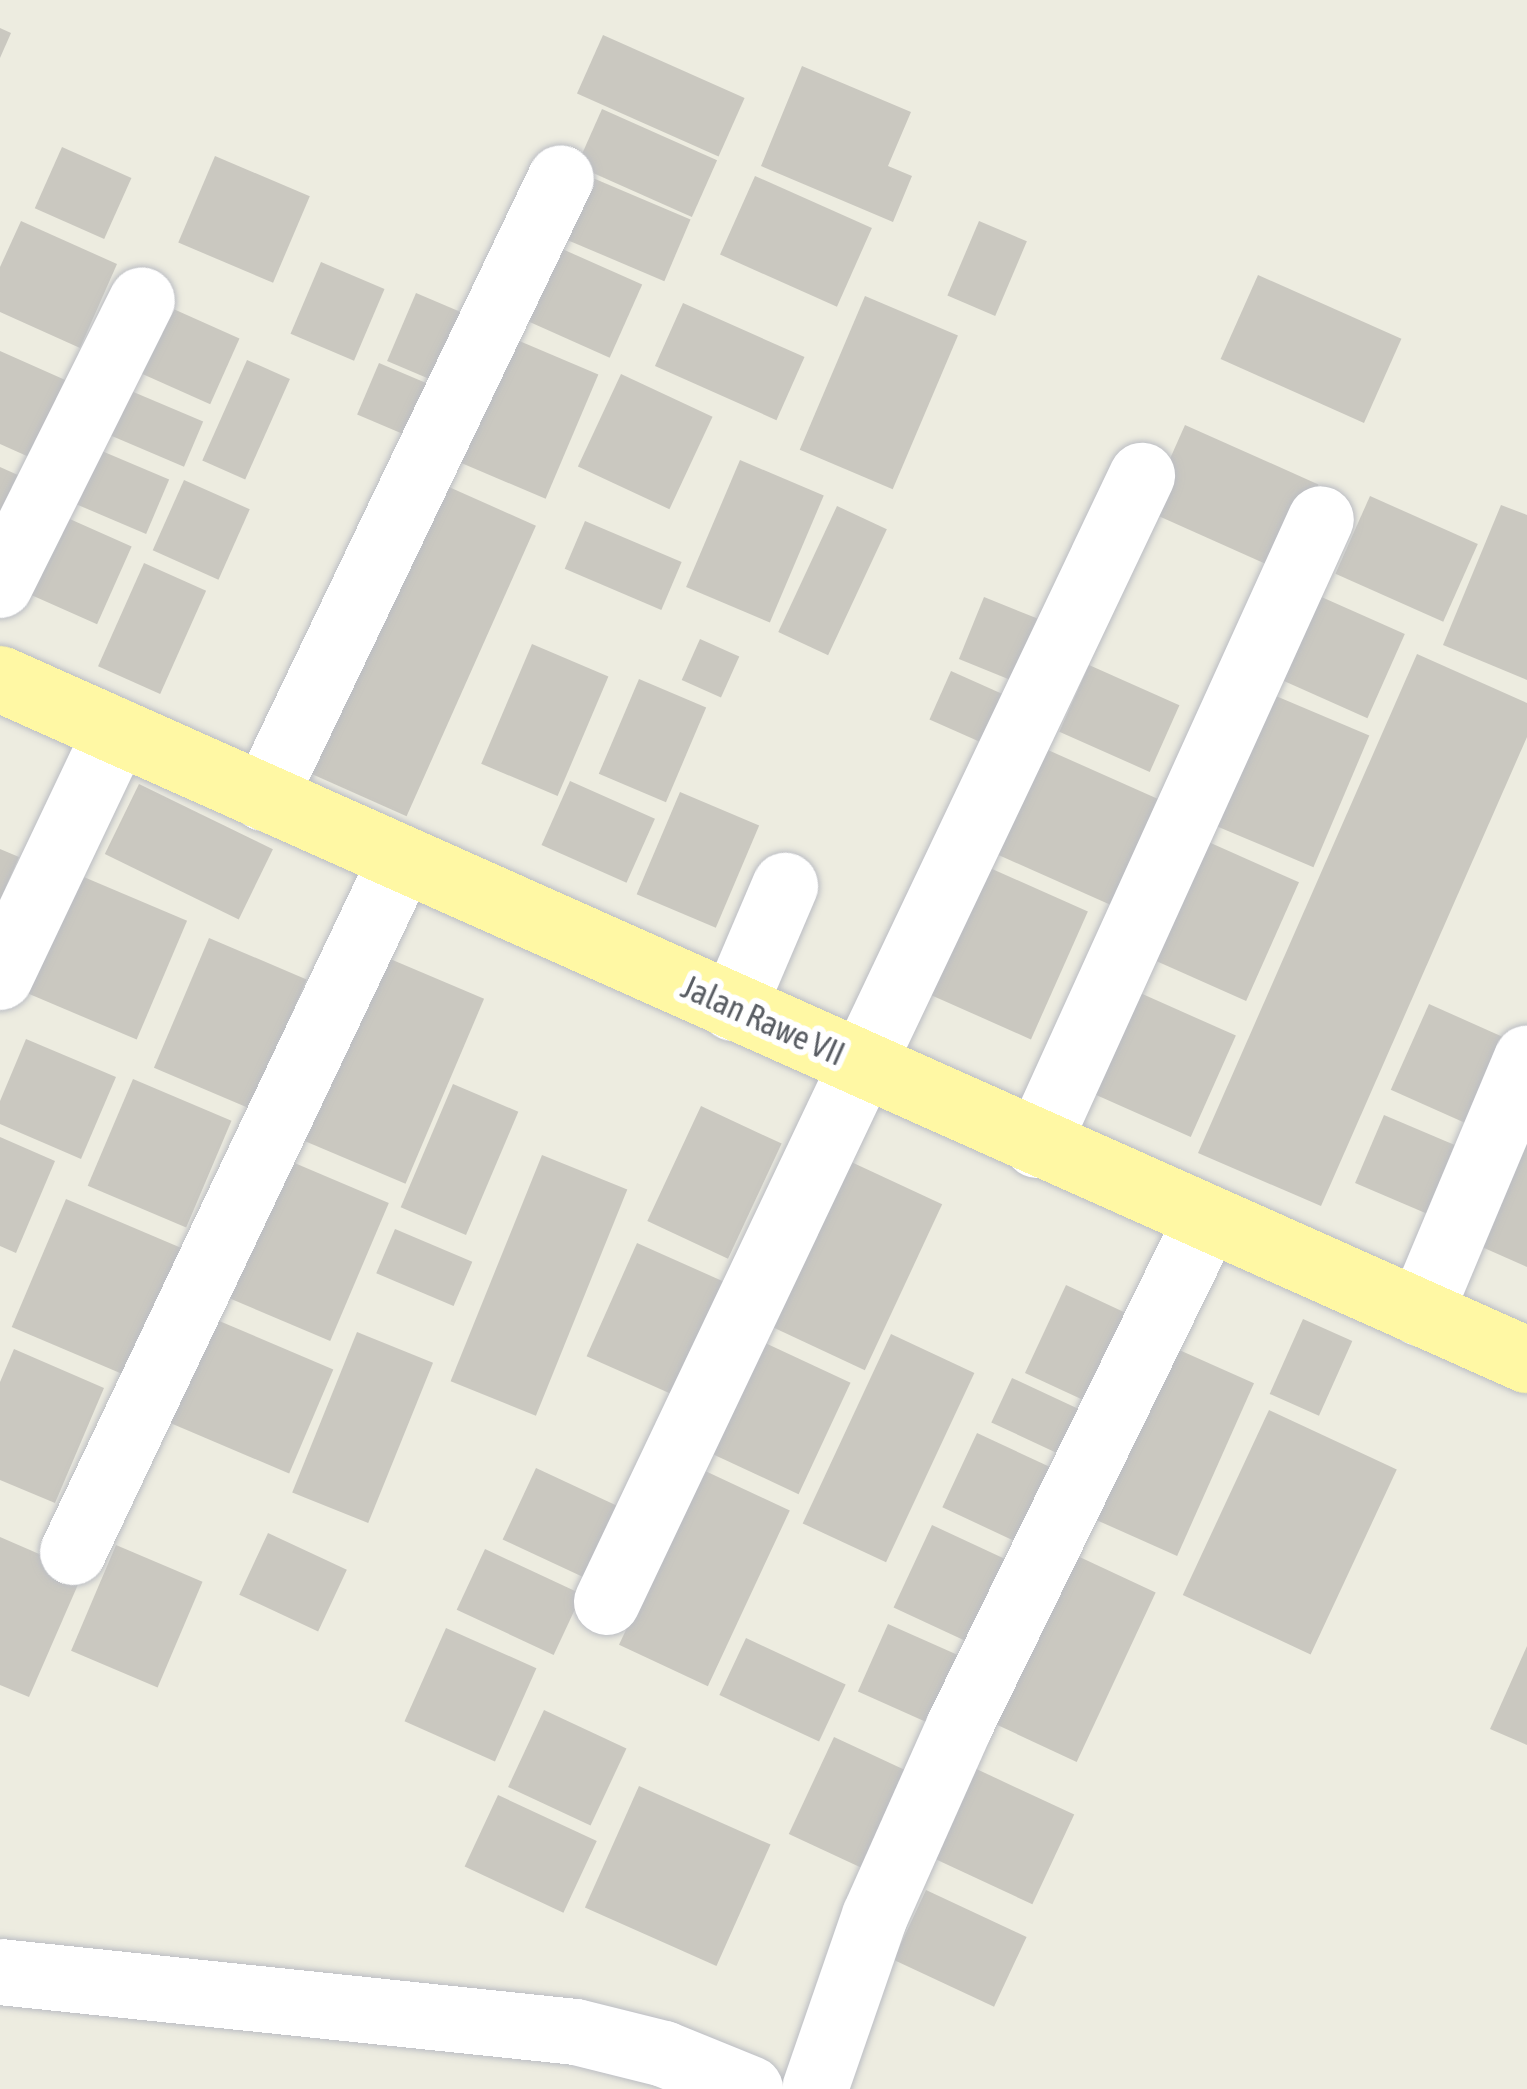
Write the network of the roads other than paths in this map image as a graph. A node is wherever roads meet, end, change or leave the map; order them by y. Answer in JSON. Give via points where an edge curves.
{"nodes":[{"id":1,"x":561,"y":178,"type":"dead end"},
{"id":2,"x":142,"y":300,"type":"dead end"},
{"id":3,"x":1142,"y":476,"type":"dead end"},
{"id":4,"x":1321,"y":519,"type":"dead end"},
{"id":5,"x":0,"y":585,"type":"edge"},
{"id":6,"x":0,"y":679,"type":"edge"},
{"id":7,"x":117,"y":730,"type":"junction"},
{"id":8,"x":264,"y":797,"type":"junction"},
{"id":9,"x":402,"y":860,"type":"junction"},
{"id":10,"x":784,"y":886,"type":"dead end"},
{"id":11,"x":0,"y":977,"type":"edge"},
{"id":12,"x":733,"y":1008,"type":"junction"},
{"id":13,"x":1527,"y":1059,"type":"edge"},
{"id":14,"x":861,"y":1066,"type":"junction"},
{"id":15,"x":1037,"y":1144,"type":"junction"},
{"id":16,"x":1207,"y":1222,"type":"junction"},
{"id":17,"x":1420,"y":1313,"type":"junction"},
{"id":18,"x":1527,"y":1360,"type":"edge"},
{"id":19,"x":73,"y":1552,"type":"dead end"},
{"id":20,"x":607,"y":1602,"type":"dead end"},
{"id":21,"x":0,"y":1972,"type":"edge"},
{"id":22,"x":750,"y":2089,"type":"edge"},
{"id":23,"x":815,"y":2089,"type":"edge"}],
"edges":[{"from":1,"to":8,"type":"street"},
{"from":2,"to":5,"type":"street"},
{"from":3,"to":14,"type":"street"},
{"from":4,"to":15,"type":"street"},
{"from":6,"to":7,"type":"main road","name":"Jalan Rawe VII"},
{"from":7,"to":8,"type":"main road","name":"Jalan Rawe VII"},
{"from":7,"to":11,"type":"street"},
{"from":8,"to":9,"type":"main road","name":"Jalan Rawe VII"},
{"from":9,"to":12,"type":"main road","name":"Jalan Rawe VII"},
{"from":9,"to":19,"type":"street"},
{"from":10,"to":12,"type":"street"},
{"from":12,"to":14,"type":"main road","name":"Jalan Rawe VII"},
{"from":13,"to":17,"type":"street"},
{"from":14,"to":15,"type":"main road","name":"Jalan Rawe VII"},
{"from":14,"to":20,"type":"street"},
{"from":15,"to":16,"type":"main road","name":"Jalan Rawe VII"},
{"from":16,"to":17,"type":"main road","name":"Jalan Rawe VII"},
{"from":16,"to":23,"type":"street","via":[[924,1803]]},
{"from":17,"to":18,"type":"main road","name":"Jalan Rawe VII"},
{"from":21,"to":22,"type":"street","via":[[576,2032],[664,2054]]}]}
